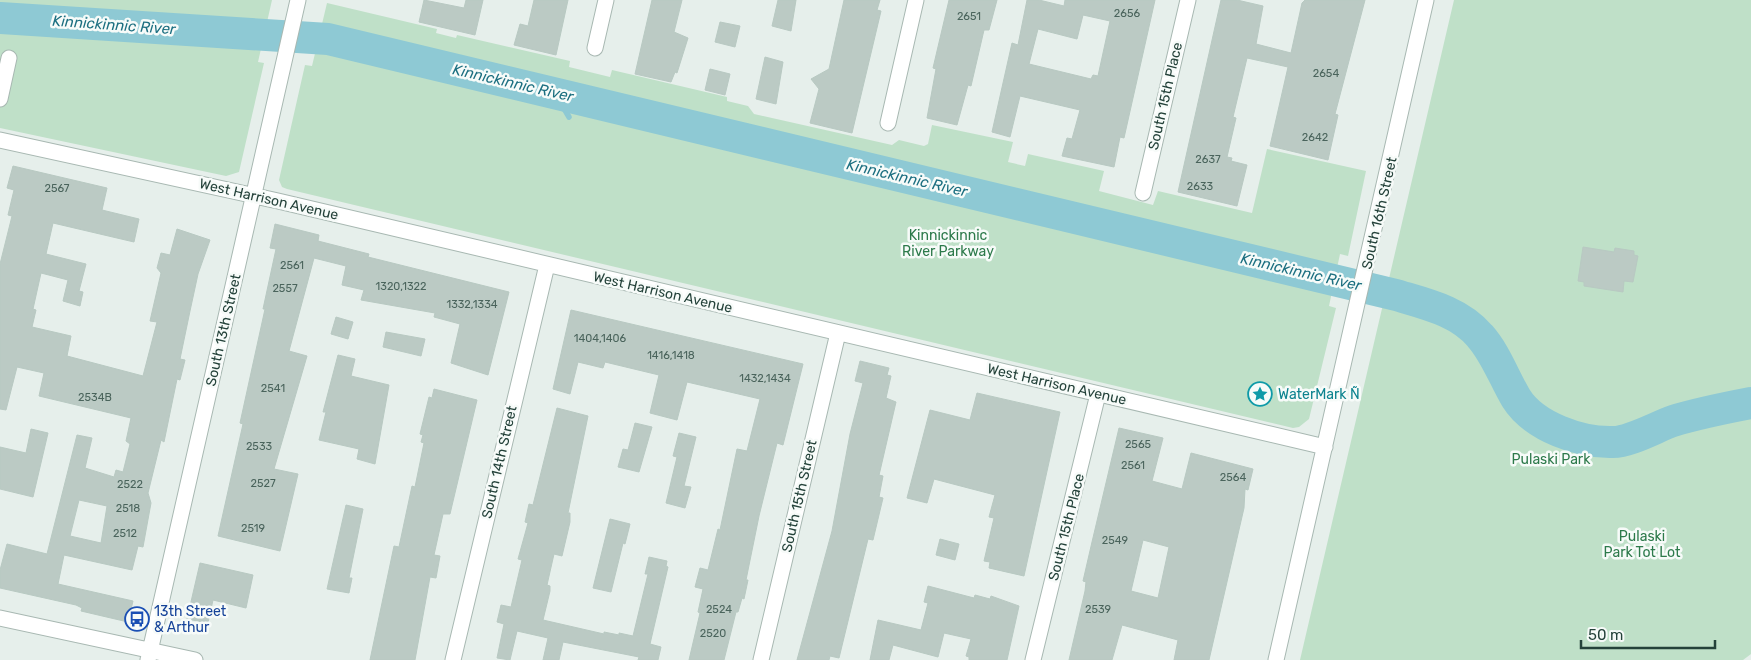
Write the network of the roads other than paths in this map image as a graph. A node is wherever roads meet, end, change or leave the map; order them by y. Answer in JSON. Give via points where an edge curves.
{"nodes":[{"id":1,"x":606,"y":0,"type":"edge"},
{"id":2,"x":916,"y":0,"type":"edge"},
{"id":3,"x":1188,"y":0,"type":"edge"},
{"id":4,"x":1426,"y":0,"type":"edge"},
{"id":5,"x":297,"y":6,"type":"edge"},
{"id":6,"x":595,"y":48,"type":"dead end"},
{"id":7,"x":9,"y":58,"type":"dead end"},
{"id":8,"x":0,"y":99,"type":"edge"},
{"id":9,"x":888,"y":123,"type":"dead end"},
{"id":10,"x":0,"y":140,"type":"edge"},
{"id":11,"x":1144,"y":193,"type":"dead end"},
{"id":12,"x":254,"y":195,"type":"junction"},
{"id":13,"x":547,"y":265,"type":"junction"},
{"id":14,"x":838,"y":333,"type":"junction"},
{"id":15,"x":1098,"y":394,"type":"junction"},
{"id":16,"x":1325,"y":447,"type":"junction"},
{"id":17,"x":0,"y":618,"type":"edge"},
{"id":18,"x":149,"y":655,"type":"edge"},
{"id":19,"x":195,"y":660,"type":"edge"},
{"id":20,"x":453,"y":660,"type":"edge"},
{"id":21,"x":761,"y":660,"type":"edge"},
{"id":22,"x":1033,"y":660,"type":"edge"},
{"id":23,"x":1276,"y":660,"type":"edge"}],
"edges":[{"from":1,"to":6,"type":"street"},
{"from":2,"to":9,"type":"street"},
{"from":3,"to":11,"type":"street","name":"South 15th Place"},
{"from":4,"to":16,"type":"street","name":"South 16th Street"},
{"from":5,"to":12,"type":"street","name":"South 13th Street"},
{"from":7,"to":8,"type":"street"},
{"from":10,"to":12,"type":"street","name":"West Harrison Avenue"},
{"from":12,"to":13,"type":"street","name":"West Harrison Avenue"},
{"from":12,"to":18,"type":"street","name":"South 13th Street"},
{"from":13,"to":14,"type":"street","name":"West Harrison Avenue"},
{"from":13,"to":20,"type":"street","name":"South 14th Street"},
{"from":14,"to":15,"type":"street","name":"West Harrison Avenue"},
{"from":14,"to":21,"type":"street","name":"South 15th Street"},
{"from":15,"to":16,"type":"street","name":"West Harrison Avenue"},
{"from":15,"to":22,"type":"street","name":"South 15th Place"},
{"from":16,"to":23,"type":"street","name":"South 16th Street"},
{"from":17,"to":18,"type":"street"},
{"from":18,"to":19,"type":"street"}]}
